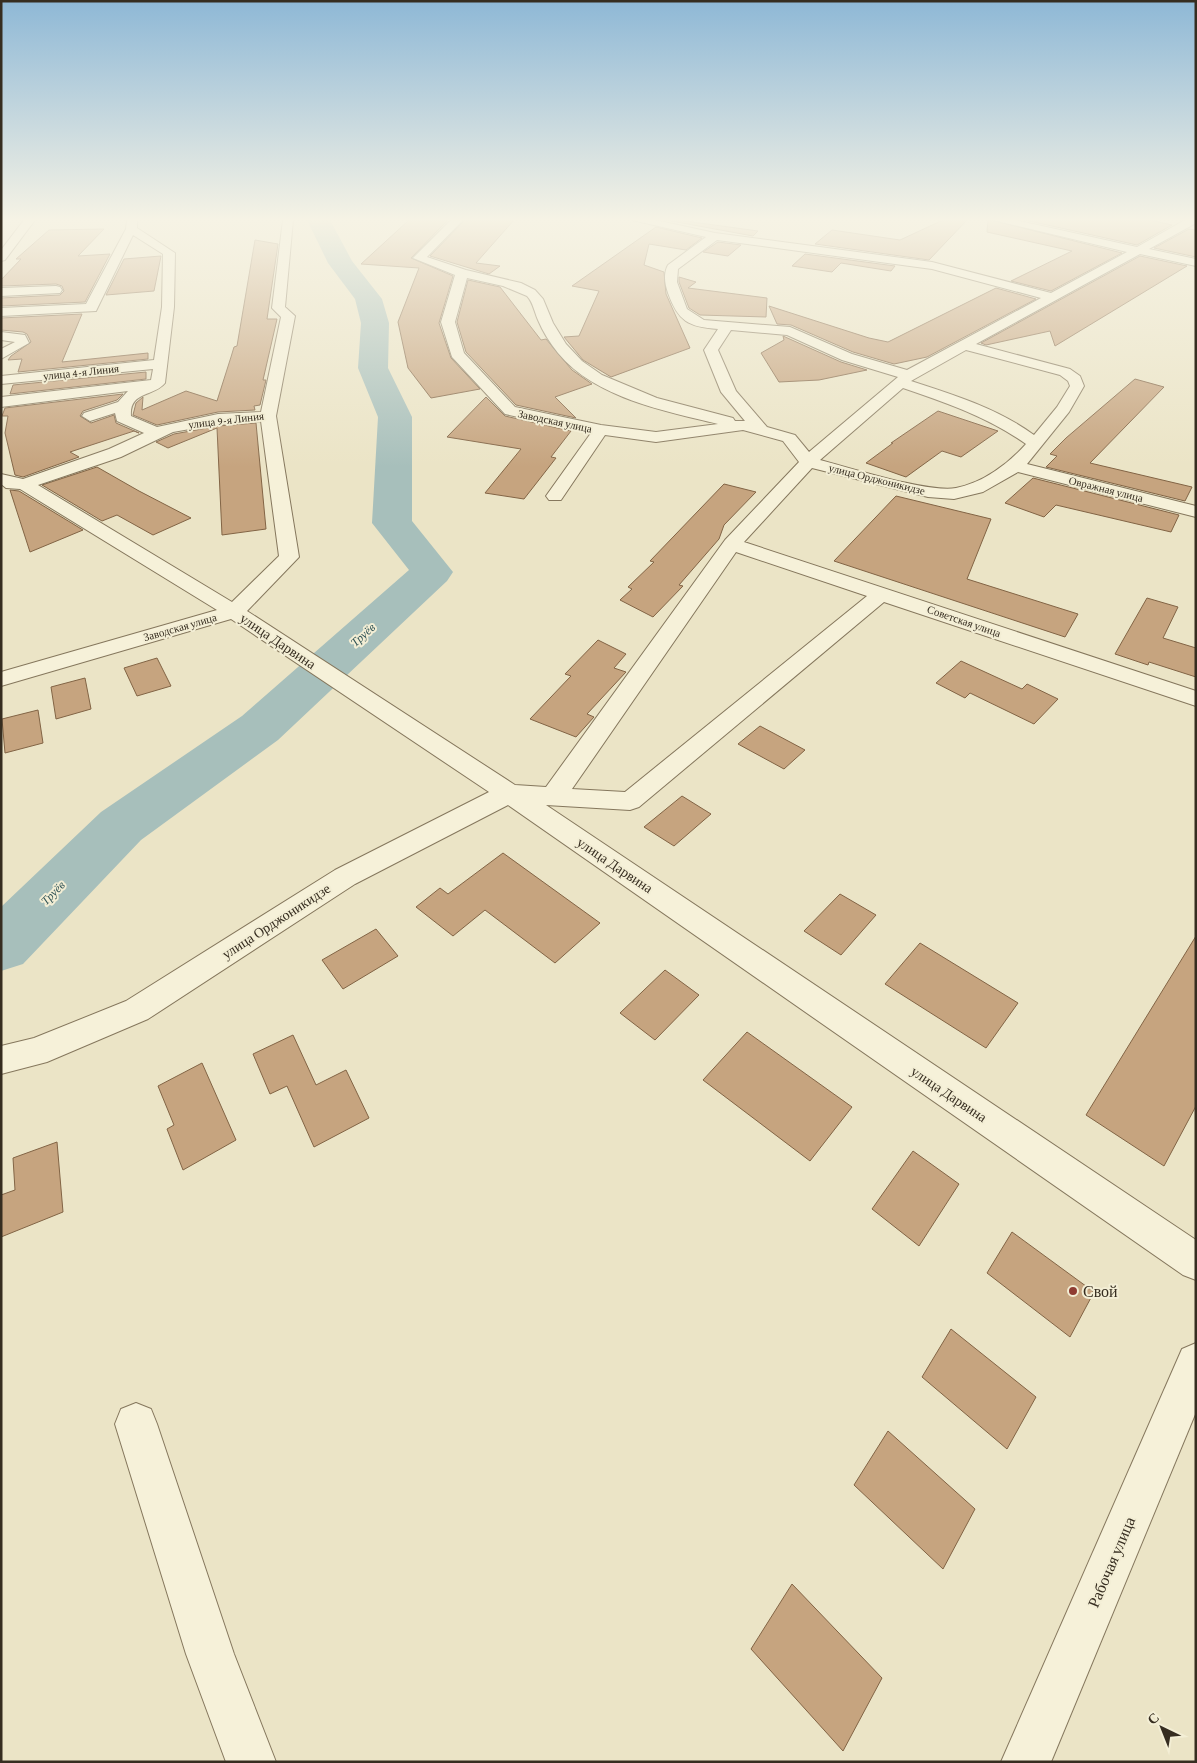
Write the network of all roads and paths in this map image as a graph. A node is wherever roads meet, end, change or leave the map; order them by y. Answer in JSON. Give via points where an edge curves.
{"nodes":[{"id":1,"x":94,"y":302,"type":"edge"},
{"id":2,"x":168,"y":302,"type":"edge"},
{"id":3,"x":279,"y":302,"type":"edge"},
{"id":4,"x":454,"y":302,"type":"edge"},
{"id":5,"x":538,"y":302,"type":"edge"},
{"id":6,"x":678,"y":302,"type":"edge"},
{"id":7,"x":1043,"y":302,"type":"edge"},
{"id":8,"x":1,"y":312,"type":"edge"},
{"id":9,"x":728,"y":326,"type":"junction"},
{"id":10,"x":1,"y":336,"type":"edge"},
{"id":11,"x":964,"y":345,"type":"junction"},
{"id":12,"x":1,"y":355,"type":"edge"},
{"id":13,"x":161,"y":364,"type":"junction"},
{"id":14,"x":904,"y":379,"type":"junction"},
{"id":15,"x":1,"y":380,"type":"edge"},
{"id":16,"x":158,"y":383,"type":"junction"},
{"id":17,"x":1,"y":402,"type":"edge"},
{"id":18,"x":124,"y":405,"type":"junction"},
{"id":19,"x":90,"y":416,"type":"dead end"},
{"id":20,"x":268,"y":416,"type":"junction"},
{"id":21,"x":743,"y":425,"type":"junction"},
{"id":22,"x":600,"y":430,"type":"junction"},
{"id":23,"x":761,"y":430,"type":"junction"},
{"id":24,"x":159,"y":434,"type":"junction"},
{"id":25,"x":1035,"y":443,"type":"junction"},
{"id":26,"x":808,"y":462,"type":"junction"},
{"id":27,"x":1016,"y":466,"type":"junction"},
{"id":28,"x":1,"y":479,"type":"edge"},
{"id":29,"x":1,"y":484,"type":"edge"},
{"id":30,"x":24,"y":484,"type":"junction"},
{"id":31,"x":555,"y":496,"type":"dead end"},
{"id":32,"x":1196,"y":512,"type":"edge"},
{"id":33,"x":732,"y":544,"type":"junction"},
{"id":34,"x":881,"y":594,"type":"junction"},
{"id":35,"x":234,"y":612,"type":"junction"},
{"id":36,"x":1,"y":679,"type":"edge"},
{"id":37,"x":1196,"y":699,"type":"edge"},
{"id":38,"x":509,"y":793,"type":"junction"},
{"id":39,"x":552,"y":797,"type":"junction"},
{"id":40,"x":1,"y":1060,"type":"edge"},
{"id":41,"x":1196,"y":1262,"type":"edge"},
{"id":42,"x":1196,"y":1363,"type":"edge"},
{"id":43,"x":136,"y":1424,"type":"dead end"},
{"id":44,"x":251,"y":1762,"type":"edge"},
{"id":45,"x":1026,"y":1762,"type":"edge"}],
"edges":[{"from":1,"to":8,"type":"street","via":[[91,308]]},
{"from":2,"to":13,"type":"street"},
{"from":3,"to":20,"type":"street","name":"улица 9-я Линия","via":[[278,308],[288,316]]},
{"from":4,"to":22,"type":"street","name":"Заводская улица","via":[[448,322],[457,354],[510,411]]},
{"from":5,"to":21,"type":"street","via":[[554,338],[581,367],[619,388],[686,412]]},
{"from":6,"to":9,"type":"street","via":[[681,311],[702,324]]},
{"from":7,"to":11,"type":"street","name":"улица Орджоникидзе"},
{"from":9,"to":14,"type":"street","via":[[790,331]]},
{"from":9,"to":23,"type":"street","via":[[712,350],[729,392]]},
{"from":10,"to":12,"type":"street","via":[[20,338],[22,343]]},
{"from":11,"to":14,"type":"street","name":"улица Орджоникидзе"},
{"from":11,"to":25,"type":"street","name":"улица Орджоникидзе","via":[[1065,372],[1075,379],[1076,386],[1064,409]]},
{"from":13,"to":15,"type":"street","name":"улица 4-я Линия"},
{"from":13,"to":16,"type":"street"},
{"from":14,"to":25,"type":"street","via":[[1007,422]]},
{"from":14,"to":26,"type":"street","name":"улица Орджоникидзе"},
{"from":16,"to":17,"type":"street","name":"улица 4-я Линия"},
{"from":16,"to":18,"type":"street","via":[[140,390]]},
{"from":18,"to":19,"type":"street"},
{"from":18,"to":24,"type":"street","via":[[123,418]]},
{"from":20,"to":24,"type":"street","name":"улица 9-я Линия","via":[[194,423],[169,428]]},
{"from":20,"to":35,"type":"street","name":"Заводская улица","via":[[290,557]]},
{"from":21,"to":22,"type":"street","via":[[656,437]]},
{"from":21,"to":23,"type":"street"},
{"from":22,"to":31,"type":"street","name":"Заводская улица"},
{"from":23,"to":26,"type":"street","via":[[789,438]]},
{"from":24,"to":30,"type":"street","name":"улица 9-я Линия","via":[[115,453]]},
{"from":25,"to":27,"type":"street","name":"улица Орджоникидзе"},
{"from":26,"to":27,"type":"street","name":"улица Орджоникидзе","via":[[928,492],[954,494],[977,488]]},
{"from":26,"to":33,"type":"street","name":"улица Орджоникидзе"},
{"from":27,"to":32,"type":"street","name":"Овражная улица"},
{"from":28,"to":30,"type":"street"},
{"from":29,"to":30,"type":"street"},
{"from":30,"to":35,"type":"street","name":"улица Дарвина"},
{"from":33,"to":34,"type":"street","name":"Советская улица"},
{"from":33,"to":39,"type":"street","name":"улица Орджоникидзе"},
{"from":34,"to":37,"type":"street","name":"Советская улица"},
{"from":34,"to":39,"type":"street","via":[[630,801]]},
{"from":35,"to":36,"type":"street","name":"Заводская улица"},
{"from":35,"to":38,"type":"street","name":"улица Дарвина"},
{"from":38,"to":39,"type":"street"},
{"from":38,"to":40,"type":"street","name":"улица Орджоникидзе","via":[[344,877],[137,1010],[36,1052]]},
{"from":38,"to":41,"type":"street","name":"улица Дарвина"},
{"from":42,"to":45,"type":"street","name":"Рабочая улица"},
{"from":43,"to":44,"type":"street","via":[[210,1654]]}]}
